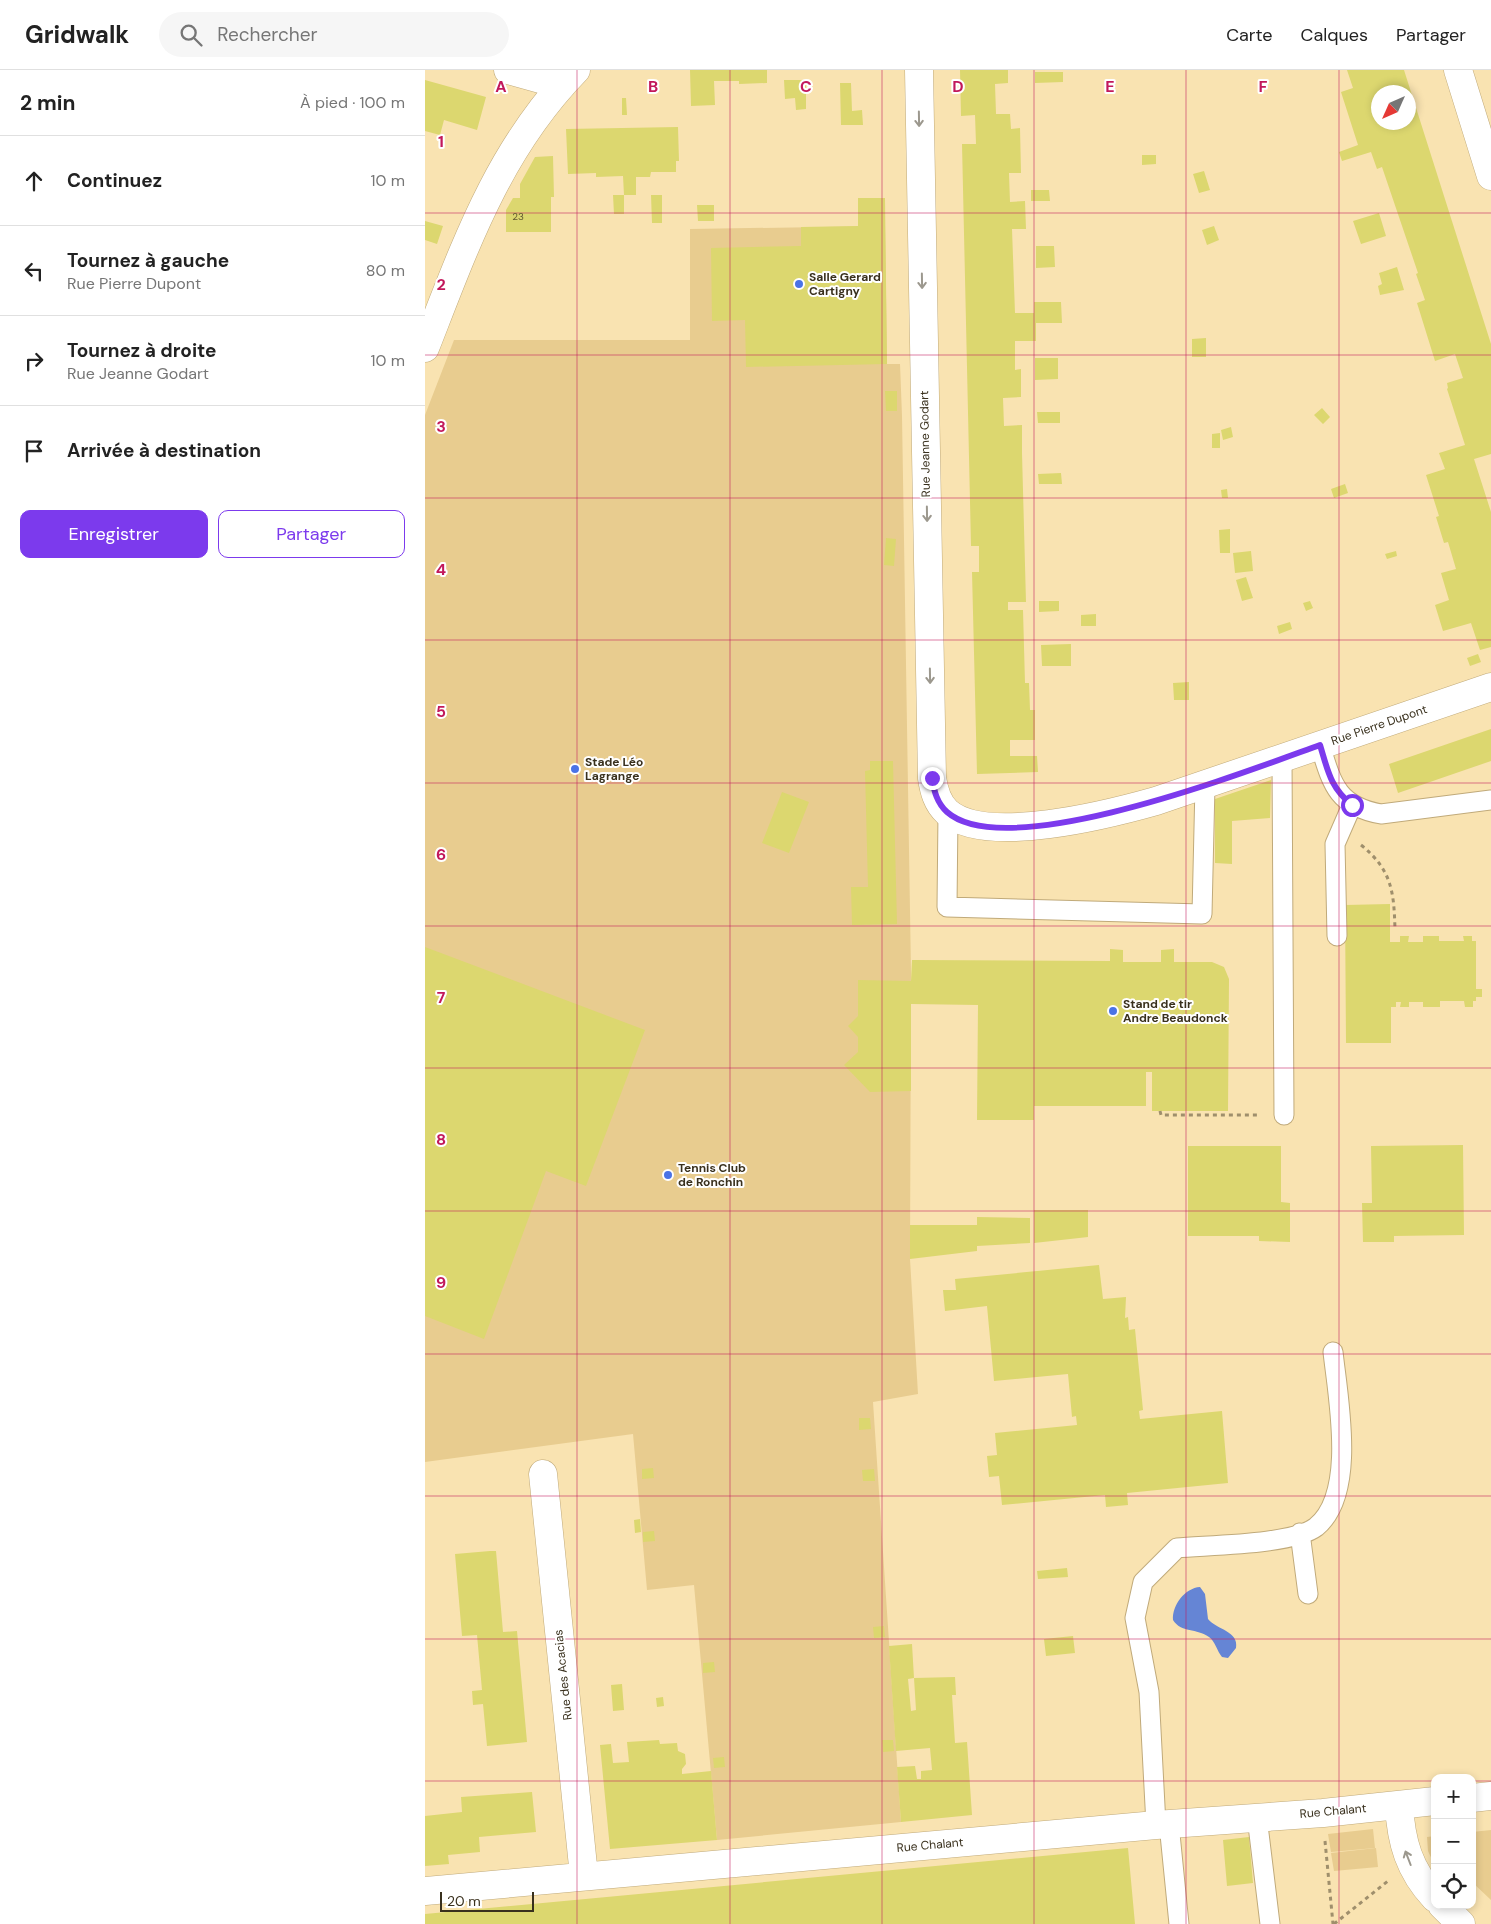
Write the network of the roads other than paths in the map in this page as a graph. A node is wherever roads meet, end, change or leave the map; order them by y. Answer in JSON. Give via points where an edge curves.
{"nodes":[{"id":1,"x":508,"y":70,"type":"edge"},
{"id":2,"x":919,"y":70,"type":"edge"},
{"id":3,"x":1458,"y":70,"type":"edge"},
{"id":4,"x":569,"y":78,"type":"edge"},
{"id":5,"x":1484,"y":128,"type":"edge"},
{"id":6,"x":1491,"y":176,"type":"edge"},
{"id":7,"x":425,"y":348,"type":"edge"},
{"id":8,"x":1491,"y":687,"type":"edge"},
{"id":9,"x":1320,"y":745,"type":"junction"},
{"id":10,"x":1282,"y":759,"type":"junction"},
{"id":11,"x":1205,"y":785,"type":"junction"},
{"id":12,"x":1491,"y":800,"type":"edge"},
{"id":13,"x":1352,"y":805,"type":"junction"},
{"id":14,"x":948,"y":813,"type":"junction"},
{"id":15,"x":1337,"y":936,"type":"dead end"},
{"id":16,"x":1284,"y":1115,"type":"road end"},
{"id":17,"x":1333,"y":1352,"type":"dead end"},
{"id":18,"x":543,"y":1474,"type":"dead end"},
{"id":19,"x":1300,"y":1533,"type":"junction"},
{"id":20,"x":1308,"y":1594,"type":"dead end"},
{"id":21,"x":1491,"y":1796,"type":"edge"},
{"id":22,"x":1476,"y":1798,"type":"edge"},
{"id":23,"x":1431,"y":1801,"type":"edge"},
{"id":24,"x":1399,"y":1805,"type":"junction"},
{"id":25,"x":1257,"y":1817,"type":"junction"},
{"id":26,"x":1163,"y":1824,"type":"junction"},
{"id":27,"x":583,"y":1876,"type":"junction"},
{"id":28,"x":425,"y":1891,"type":"edge"},
{"id":29,"x":1431,"y":1894,"type":"edge"},
{"id":30,"x":1446,"y":1909,"type":"edge"},
{"id":31,"x":1179,"y":1924,"type":"edge"},
{"id":32,"x":1270,"y":1924,"type":"edge"},
{"id":33,"x":1461,"y":1924,"type":"edge"}],
"edges":[{"from":1,"to":4,"type":"street"},
{"from":2,"to":14,"type":"street","name":"Rue Jeanne Godart","one_way":true,"via":[[932,778],[940,804]]},
{"from":3,"to":5,"type":"street"},
{"from":4,"to":7,"type":"street","via":[[522,136],[485,200]]},
{"from":5,"to":6,"type":"street"},
{"from":8,"to":9,"type":"street","name":"Rue Pierre Dupont"},
{"from":9,"to":10,"type":"street","name":"Rue Pierre Dupont"},
{"from":9,"to":13,"type":"lane","via":[[1331,782]]},
{"from":10,"to":11,"type":"street","name":"Rue Pierre Dupont"},
{"from":10,"to":16,"type":"lane"},
{"from":11,"to":14,"type":"street","name":"Rue Pierre Dupont","via":[[1134,807],[1039,825],[979,825]]},
{"from":11,"to":14,"type":"lane","via":[[1202,914],[947,907]]},
{"from":12,"to":13,"type":"lane","via":[[1381,814]]},
{"from":13,"to":15,"type":"lane","via":[[1335,844]]},
{"from":17,"to":19,"type":"lane","via":[[1344,1444],[1334,1504],[1315,1528]]},
{"from":18,"to":27,"type":"street","name":"Rue des Acacias"},
{"from":19,"to":20,"type":"lane"},
{"from":19,"to":26,"type":"lane","via":[[1285,1539],[1177,1548],[1143,1582],[1135,1618],[1149,1692]]},
{"from":21,"to":22,"type":"street"},
{"from":23,"to":24,"type":"street","name":"Rue Chalant"},
{"from":24,"to":25,"type":"street","name":"Rue Chalant"},
{"from":29,"to":24,"type":"street","one_way":true,"via":[[1410,1863],[1401,1831]]},
{"from":25,"to":26,"type":"street","name":"Rue Chalant"},
{"from":25,"to":32,"type":"lane"},
{"from":26,"to":27,"type":"street","name":"Rue Chalant"},
{"from":26,"to":31,"type":"lane"},
{"from":27,"to":28,"type":"street","name":"Rue Chalant"},
{"from":30,"to":33,"type":"street"}]}
